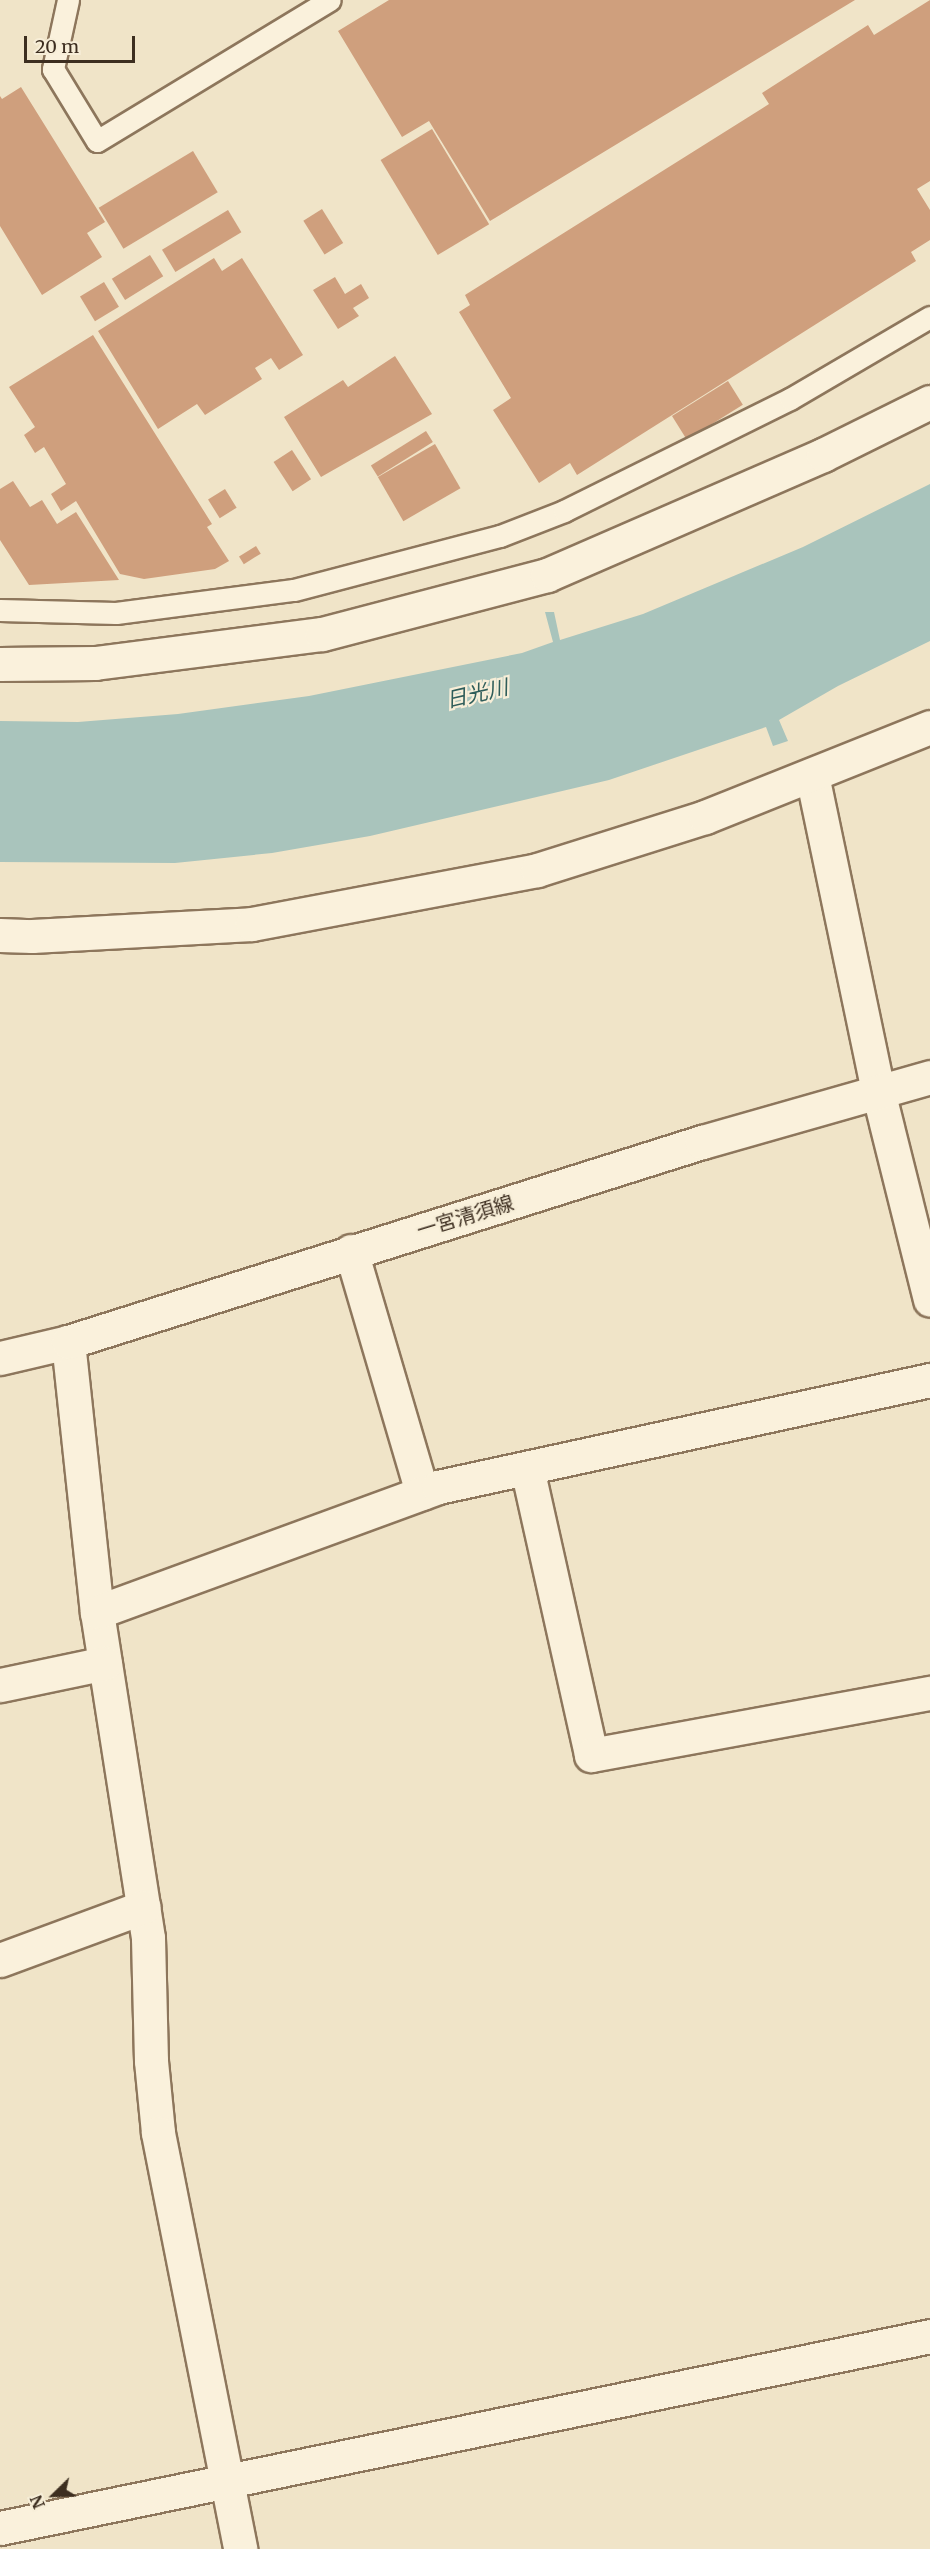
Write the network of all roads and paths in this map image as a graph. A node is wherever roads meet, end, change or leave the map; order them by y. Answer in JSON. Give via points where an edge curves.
{"nodes":[{"id":1,"x":68,"y":0,"type":"edge"},
{"id":2,"x":330,"y":0,"type":"edge"},
{"id":3,"x":930,"y":317,"type":"edge"},
{"id":4,"x":930,"y":402,"type":"edge"},
{"id":5,"x":0,"y":610,"type":"edge"},
{"id":6,"x":0,"y":664,"type":"edge"},
{"id":7,"x":930,"y":727,"type":"edge"},
{"id":8,"x":812,"y":775,"type":"junction"},
{"id":9,"x":0,"y":934,"type":"edge"},
{"id":10,"x":930,"y":1077,"type":"edge"},
{"id":11,"x":878,"y":1091,"type":"junction"},
{"id":12,"x":351,"y":1251,"type":"junction"},
{"id":13,"x":930,"y":1300,"type":"edge"},
{"id":14,"x":68,"y":1342,"type":"junction"},
{"id":15,"x":0,"y":1358,"type":"edge"},
{"id":16,"x":930,"y":1380,"type":"edge"},
{"id":17,"x":527,"y":1468,"type":"junction"},
{"id":18,"x":422,"y":1493,"type":"junction"},
{"id":19,"x":97,"y":1612,"type":"junction"},
{"id":20,"x":105,"y":1663,"type":"junction"},
{"id":21,"x":0,"y":1685,"type":"edge"},
{"id":22,"x":930,"y":1693,"type":"edge"},
{"id":23,"x":143,"y":1907,"type":"junction"},
{"id":24,"x":0,"y":1960,"type":"edge"},
{"id":25,"x":930,"y":2336,"type":"edge"},
{"id":26,"x":226,"y":2480,"type":"junction"},
{"id":27,"x":0,"y":2528,"type":"edge"},
{"id":28,"x":240,"y":2549,"type":"edge"}],
"edges":[{"from":1,"to":2,"type":"lane","via":[[53,69],[97,141]]},
{"from":3,"to":5,"type":"lane","via":[[790,399],[564,511],[500,536],[294,590],[116,613]]},
{"from":4,"to":6,"type":"street","via":[[823,455],[547,575],[322,634],[95,663]]},
{"from":7,"to":8,"type":"street"},
{"from":8,"to":9,"type":"street","via":[[705,817],[537,870],[252,924],[32,936]]},
{"from":8,"to":11,"type":"street"},
{"from":10,"to":11,"type":"street","name":"一宮清須線"},
{"from":11,"to":12,"type":"street","name":"一宮清須線"},
{"from":11,"to":13,"type":"street"},
{"from":12,"to":14,"type":"street","name":"一宮清須線"},
{"from":12,"to":18,"type":"street"},
{"from":14,"to":15,"type":"street","name":"一宮清須線"},
{"from":14,"to":19,"type":"street"},
{"from":16,"to":17,"type":"street"},
{"from":17,"to":18,"type":"street"},
{"from":17,"to":22,"type":"street","via":[[591,1755]]},
{"from":18,"to":19,"type":"street"},
{"from":19,"to":20,"type":"street"},
{"from":20,"to":21,"type":"street"},
{"from":20,"to":23,"type":"street"},
{"from":23,"to":24,"type":"street"},
{"from":23,"to":26,"type":"street","via":[[158,2133]]},
{"from":25,"to":26,"type":"street"},
{"from":26,"to":27,"type":"street"},
{"from":26,"to":28,"type":"street"}]}
